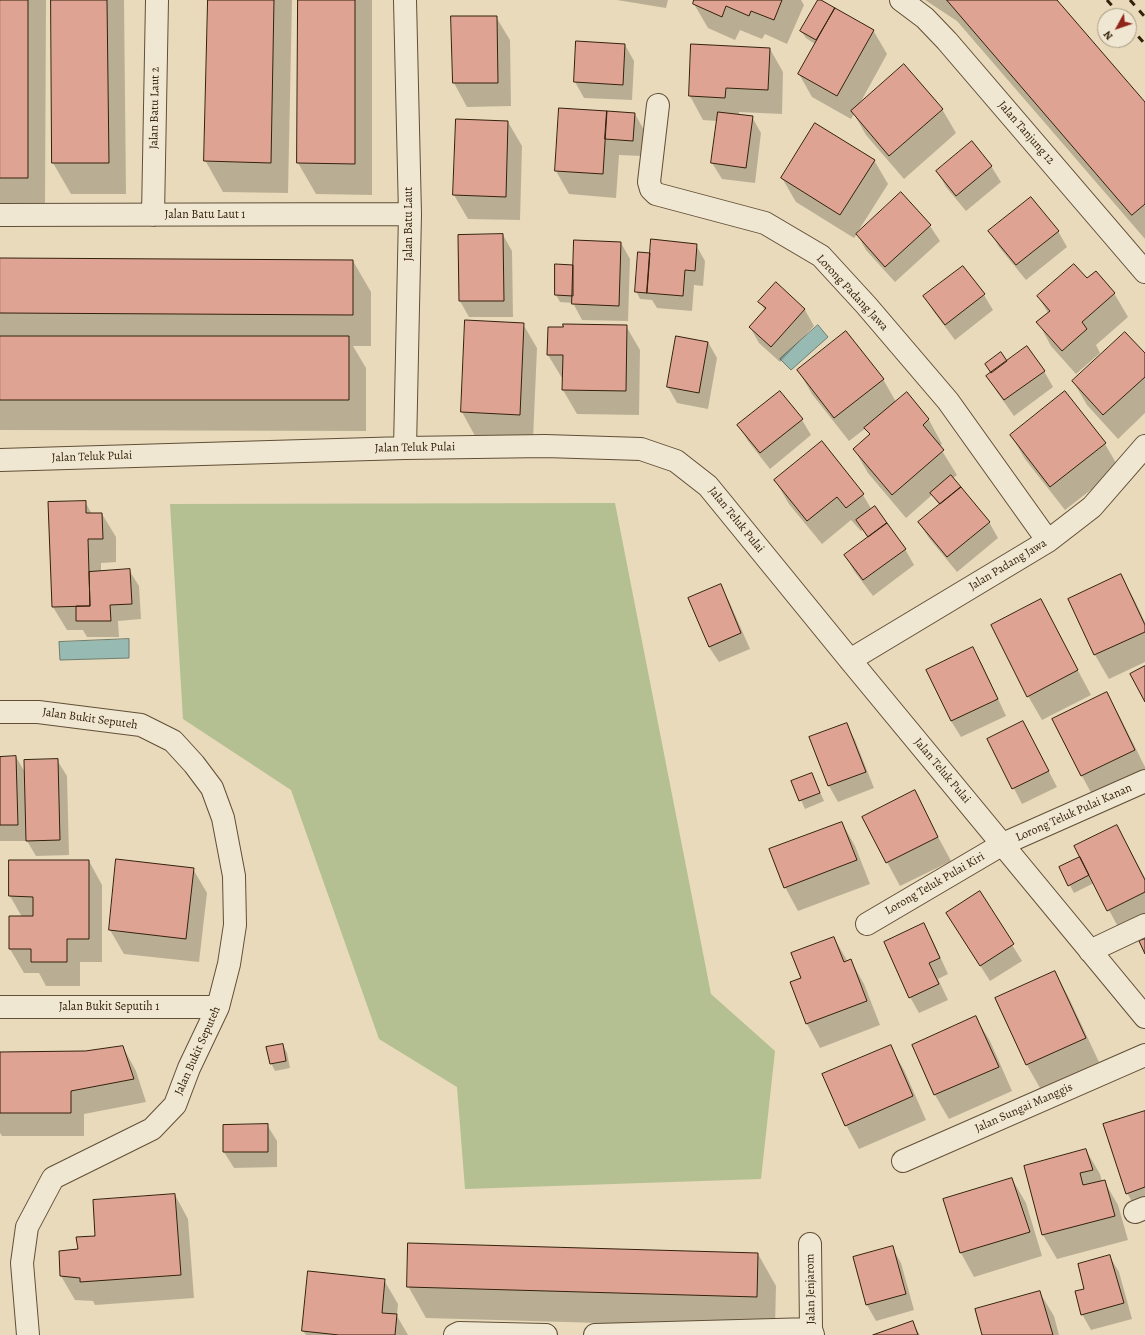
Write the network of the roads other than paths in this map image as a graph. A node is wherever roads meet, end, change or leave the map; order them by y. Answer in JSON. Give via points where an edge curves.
{"nodes":[{"id":1,"x":157,"y":0,"type":"edge"},
{"id":2,"x":405,"y":0,"type":"edge"},
{"id":3,"x":901,"y":0,"type":"edge"},
{"id":4,"x":658,"y":105,"type":"dead end"},
{"id":5,"x":410,"y":214,"type":"junction"},
{"id":6,"x":153,"y":215,"type":"junction"},
{"id":7,"x":0,"y":216,"type":"edge"},
{"id":8,"x":1145,"y":272,"type":"edge"},
{"id":9,"x":406,"y":448,"type":"junction"},
{"id":10,"x":1142,"y":456,"type":"edge"},
{"id":11,"x":0,"y":460,"type":"edge"},
{"id":12,"x":1048,"y":541,"type":"junction"},
{"id":13,"x":850,"y":660,"type":"junction"},
{"id":14,"x":0,"y":712,"type":"edge"},
{"id":15,"x":1145,"y":781,"type":"edge"},
{"id":16,"x":1002,"y":844,"type":"junction"},
{"id":17,"x":867,"y":924,"type":"dead end"},
{"id":18,"x":1145,"y":925,"type":"edge"},
{"id":19,"x":1090,"y":951,"type":"junction"},
{"id":20,"x":0,"y":1007,"type":"edge"},
{"id":21,"x":218,"y":1007,"type":"junction"},
{"id":22,"x":1145,"y":1018,"type":"edge"},
{"id":23,"x":1145,"y":1055,"type":"edge"},
{"id":24,"x":903,"y":1161,"type":"dead end"},
{"id":25,"x":810,"y":1244,"type":"dead end"},
{"id":26,"x":812,"y":1332,"type":"edge"},
{"id":27,"x":28,"y":1335,"type":"edge"},
{"id":28,"x":455,"y":1335,"type":"edge"},
{"id":29,"x":546,"y":1335,"type":"edge"},
{"id":30,"x":595,"y":1335,"type":"edge"}],
"edges":[{"from":1,"to":6,"type":"street","name":"Jalan Batu Laut 2"},
{"from":2,"to":5,"type":"street","name":"Jalan Batu Laut"},
{"from":3,"to":8,"type":"street","name":"Jalan Tanjung 12","via":[[925,18],[947,41]]},
{"from":4,"to":12,"type":"street","name":"Lorong Padang Jawa","via":[[649,182],[651,189],[656,194],[765,223],[821,256],[948,401]]},
{"from":5,"to":6,"type":"street","name":"Jalan Batu Laut 1"},
{"from":5,"to":9,"type":"street","name":"Jalan Batu Laut"},
{"from":6,"to":7,"type":"street","name":"Jalan Batu Laut 1"},
{"from":9,"to":11,"type":"street","name":"Jalan Teluk Pulai"},
{"from":9,"to":13,"type":"street","name":"Jalan Teluk Pulai","via":[[545,446],[641,449],[676,461],[708,486]]},
{"from":10,"to":12,"type":"street","name":"Jalan Padang Jawa","via":[[1092,507]]},
{"from":12,"to":13,"type":"street","name":"Jalan Padang Jawa"},
{"from":13,"to":16,"type":"street","name":"Jalan Teluk Pulai"},
{"from":14,"to":21,"type":"street","name":"Jalan Bukit Seputeh","via":[[38,712],[141,725],[173,741],[212,788],[223,818],[234,876],[235,925],[229,964]]},
{"from":15,"to":16,"type":"street","name":"Lorong Teluk Pulai Kanan"},
{"from":16,"to":17,"type":"street","name":"Lorong Teluk Pulai Kiri"},
{"from":16,"to":19,"type":"street","name":"Jalan Teluk Pulai"},
{"from":18,"to":19,"type":"street"},
{"from":19,"to":22,"type":"street","name":"Jalan Teluk Pulai"},
{"from":20,"to":21,"type":"street","name":"Jalan Bukit Seputih 1"},
{"from":21,"to":27,"type":"street","name":"Jalan Bukit Seputeh","via":[[174,1105],[152,1129],[53,1178],[26,1227],[22,1264]]},
{"from":23,"to":24,"type":"street","name":"Jalan Sungai Manggis"},
{"from":25,"to":26,"type":"street","name":"Jalan Jenjarom"},
{"from":26,"to":30,"type":"street"},
{"from":28,"to":29,"type":"street"}]}
